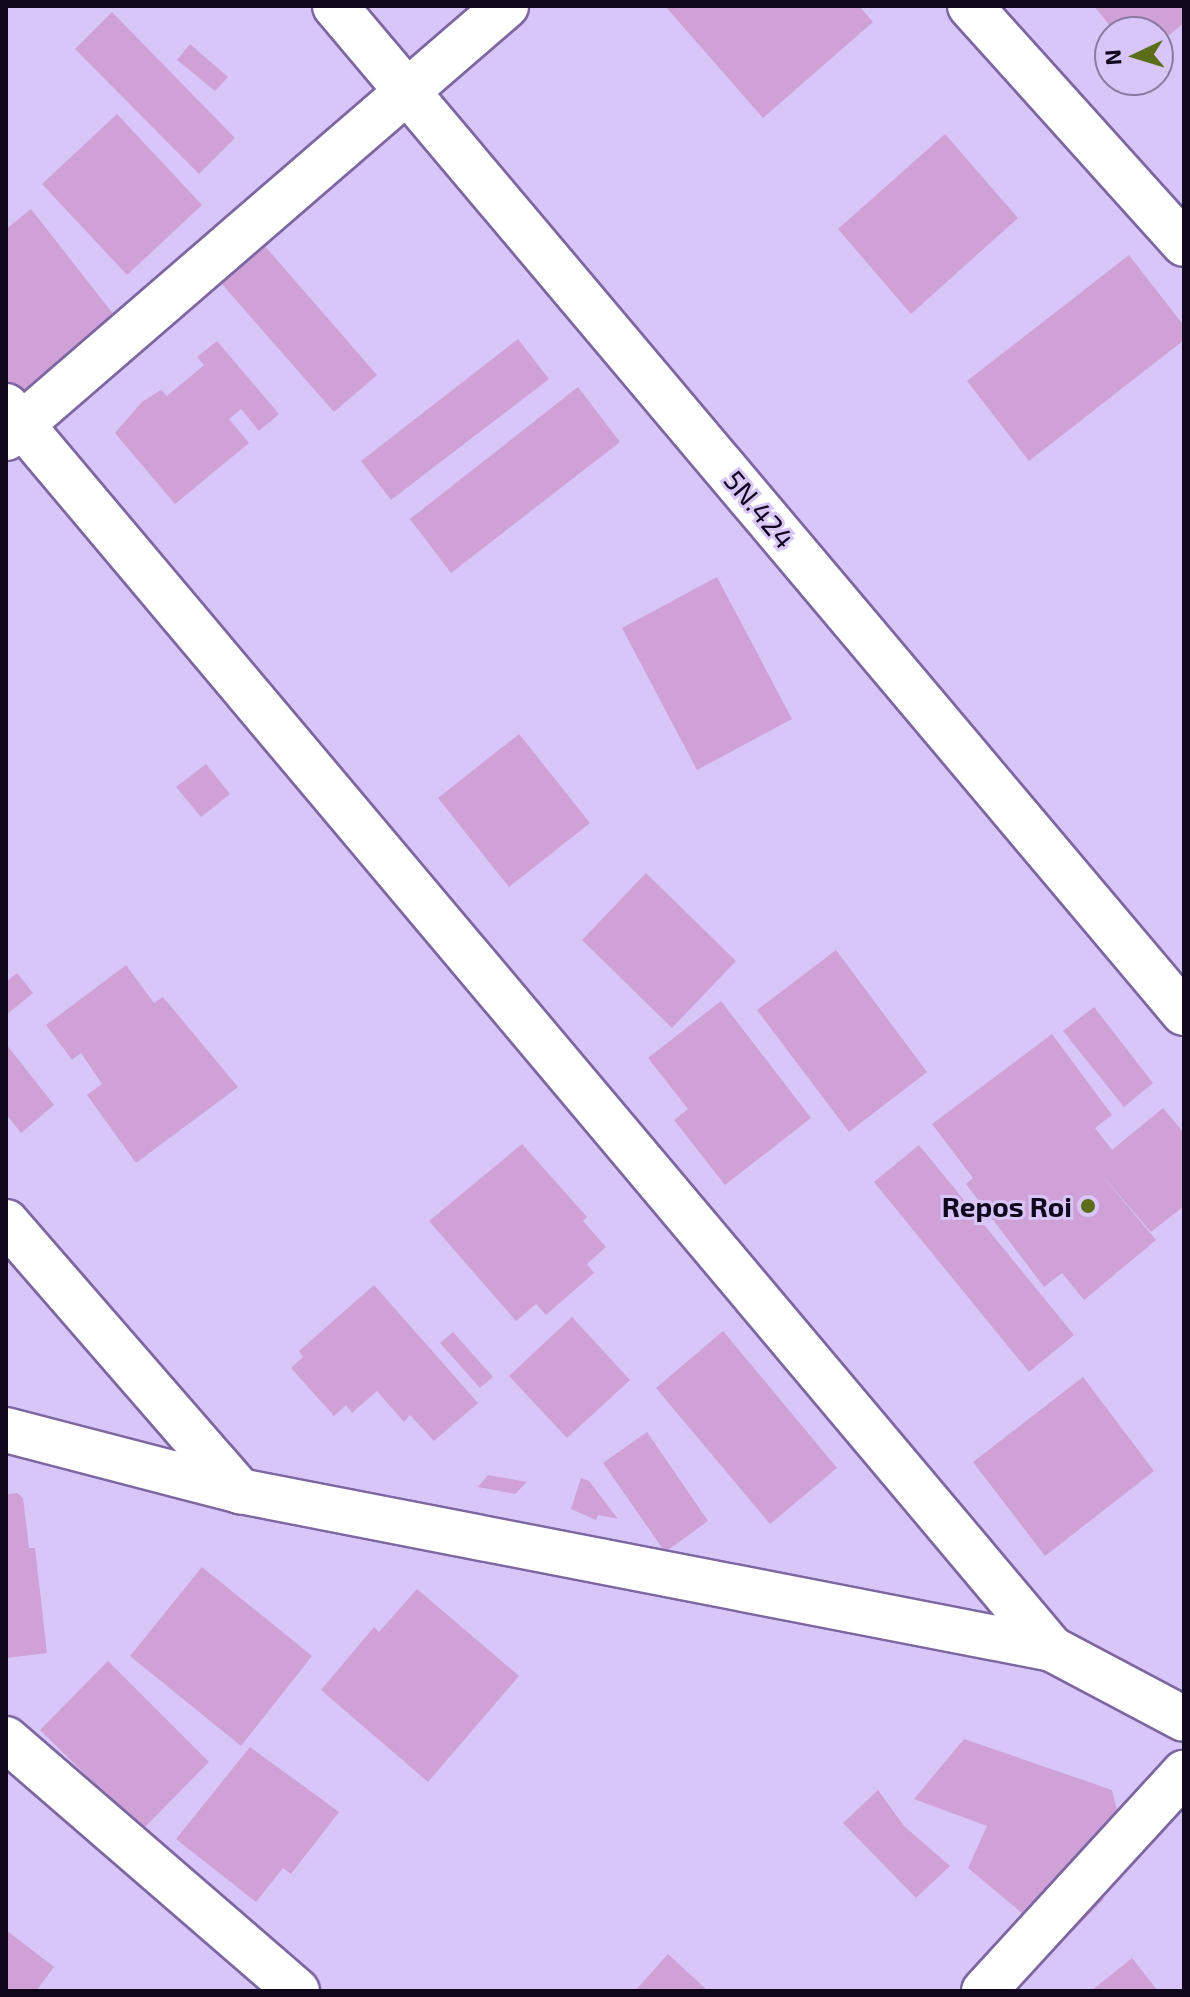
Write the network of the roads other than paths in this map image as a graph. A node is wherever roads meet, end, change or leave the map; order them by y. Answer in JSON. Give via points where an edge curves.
{"nodes":[{"id":1,"x":335,"y":6,"type":"edge"},
{"id":2,"x":506,"y":6,"type":"edge"},
{"id":3,"x":970,"y":6,"type":"edge"},
{"id":4,"x":406,"y":89,"type":"junction"},
{"id":5,"x":1184,"y":244,"type":"edge"},
{"id":6,"x":12,"y":423,"type":"edge"},
{"id":7,"x":1184,"y":1013,"type":"edge"},
{"id":8,"x":6,"y":1222,"type":"edge"},
{"id":9,"x":6,"y":1430,"type":"edge"},
{"id":10,"x":240,"y":1491,"type":"junction"},
{"id":11,"x":1052,"y":1649,"type":"junction"},
{"id":12,"x":1184,"y":1719,"type":"edge"},
{"id":13,"x":6,"y":1739,"type":"edge"},
{"id":14,"x":1184,"y":1773,"type":"edge"},
{"id":15,"x":297,"y":1991,"type":"edge"},
{"id":16,"x":984,"y":1991,"type":"edge"}],
"edges":[{"from":1,"to":4,"type":"street","name":"5N.424"},
{"from":2,"to":4,"type":"street"},
{"from":3,"to":5,"type":"street"},
{"from":4,"to":6,"type":"street"},
{"from":4,"to":7,"type":"street","name":"5N.424"},
{"from":6,"to":11,"type":"street"},
{"from":8,"to":10,"type":"street"},
{"from":9,"to":10,"type":"street"},
{"from":10,"to":11,"type":"street"},
{"from":11,"to":12,"type":"street"},
{"from":13,"to":15,"type":"street"},
{"from":14,"to":16,"type":"street"}]}
